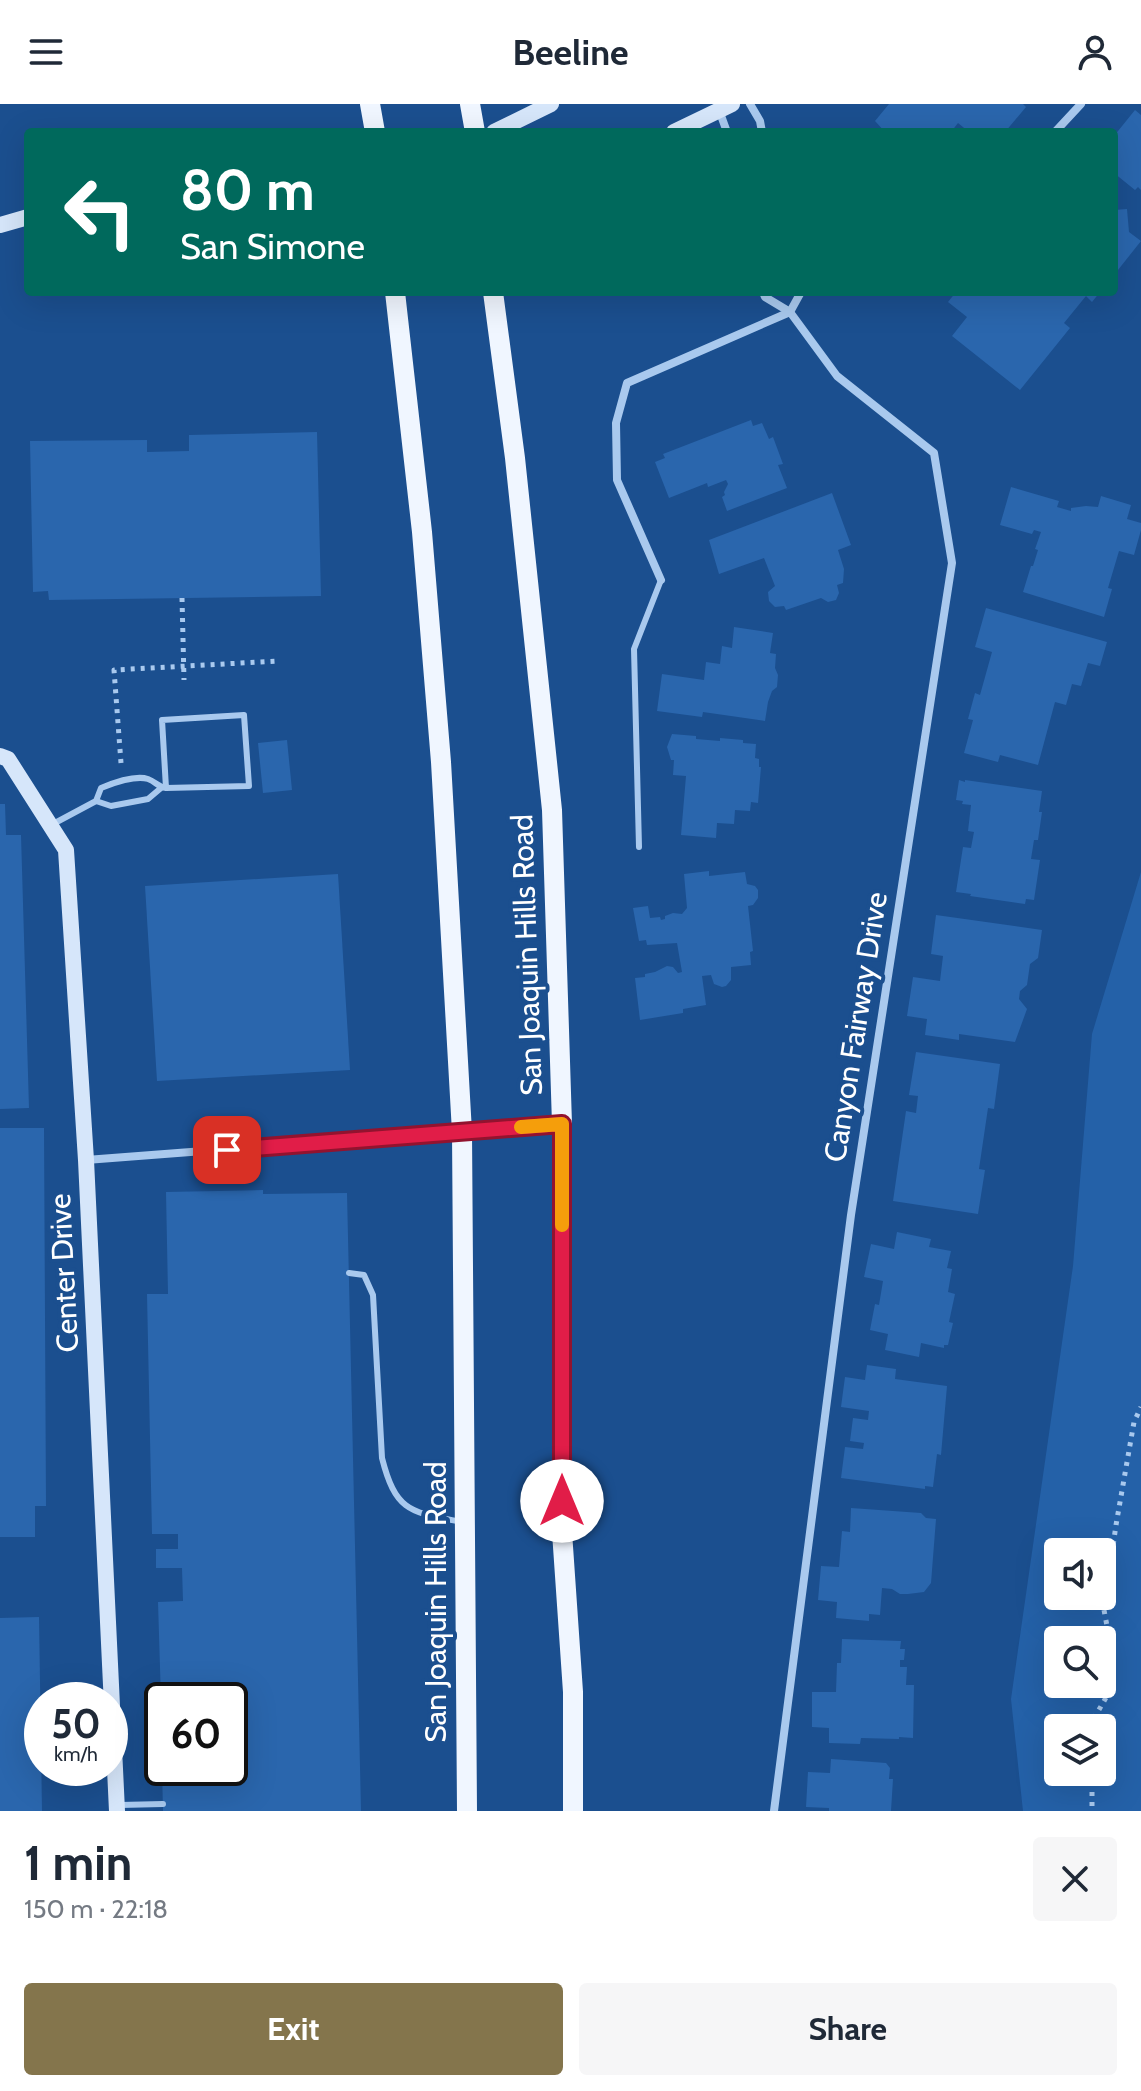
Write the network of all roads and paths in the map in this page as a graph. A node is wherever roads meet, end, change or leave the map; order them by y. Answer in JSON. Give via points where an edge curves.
{"nodes":[{"id":1,"x":370,"y":104,"type":"edge"},
{"id":2,"x":470,"y":104,"type":"edge"},
{"id":3,"x":551,"y":104,"type":"edge"},
{"id":4,"x":750,"y":104,"type":"edge"},
{"id":5,"x":1081,"y":104,"type":"edge"},
{"id":6,"x":722,"y":106,"type":"edge"},
{"id":7,"x":374,"y":128,"type":"edge"},
{"id":8,"x":474,"y":128,"type":"edge"},
{"id":9,"x":502,"y":128,"type":"edge"},
{"id":10,"x":681,"y":128,"type":"edge"},
{"id":11,"x":726,"y":128,"type":"edge"},
{"id":12,"x":761,"y":128,"type":"edge"},
{"id":13,"x":1059,"y":128,"type":"edge"},
{"id":14,"x":24,"y":218,"type":"edge"},
{"id":15,"x":0,"y":225,"type":"edge"},
{"id":16,"x":395,"y":296,"type":"edge"},
{"id":17,"x":494,"y":296,"type":"edge"},
{"id":18,"x":765,"y":296,"type":"edge"},
{"id":19,"x":799,"y":296,"type":"edge"},
{"id":20,"x":790,"y":312,"type":"junction"},
{"id":21,"x":661,"y":580,"type":"joint"},
{"id":22,"x":182,"y":598,"type":"dead end"},
{"id":23,"x":278,"y":661,"type":"dead end"},
{"id":24,"x":184,"y":666,"type":"junction"},
{"id":25,"x":184,"y":680,"type":"dead end"},
{"id":26,"x":0,"y":756,"type":"edge"},
{"id":27,"x":109,"y":769,"type":"dead end"},
{"id":28,"x":164,"y":788,"type":"junction"},
{"id":29,"x":96,"y":801,"type":"junction"},
{"id":30,"x":50,"y":825,"type":"junction"},
{"id":31,"x":639,"y":847,"type":"dead end"},
{"id":32,"x":562,"y":1124,"type":"junction"},
{"id":33,"x":462,"y":1132,"type":"junction"},
{"id":34,"x":86,"y":1160,"type":"junction"},
{"id":35,"x":349,"y":1273,"type":"dead end"},
{"id":36,"x":1141,"y":1407,"type":"edge"},
{"id":37,"x":466,"y":1523,"type":"junction"},
{"id":38,"x":1097,"y":1714,"type":"edge"},
{"id":39,"x":1092,"y":1786,"type":"edge"},
{"id":40,"x":163,"y":1804,"type":"dead end"},
{"id":41,"x":117,"y":1808,"type":"edge"},
{"id":42,"x":467,"y":1811,"type":"edge"},
{"id":43,"x":573,"y":1811,"type":"edge"},
{"id":44,"x":774,"y":1811,"type":"edge"},
{"id":45,"x":1092,"y":1811,"type":"edge"}],
"edges":[{"from":1,"to":7,"type":"main road"},
{"from":2,"to":8,"type":"main road"},
{"from":3,"to":9,"type":"street"},
{"from":4,"to":12,"type":"street"},
{"from":5,"to":13,"type":"street"},
{"from":6,"to":10,"type":"street"},
{"from":6,"to":11,"type":"street"},
{"from":14,"to":15,"type":"street"},
{"from":16,"to":33,"type":"main road","name":"San Joaquin Hills Road","via":[[441,762]]},
{"from":17,"to":32,"type":"main road","name":"San Joaquin Hills Road","via":[[552,810]]},
{"from":18,"to":20,"type":"street","name":"Canyon Fairway Drive"},
{"from":19,"to":20,"type":"street"},
{"from":20,"to":21,"type":"street","via":[[627,383],[616,423],[617,480]]},
{"from":20,"to":44,"type":"street","name":"Canyon Fairway Drive","via":[[837,376],[934,453],[952,563],[851,1215]]},
{"from":21,"to":31,"type":"lane","via":[[634,649]]},
{"from":22,"to":24,"type":"path"},
{"from":23,"to":24,"type":"path"},
{"from":24,"to":25,"type":"path"},
{"from":24,"to":27,"type":"path","via":[[114,670],[121,766]]},
{"from":26,"to":30,"type":"street","name":"Center Drive","via":[[8,759]]},
{"from":28,"to":28,"type":"lane","via":[[249,786],[244,715],[162,720]]},
{"from":28,"to":29,"type":"lane","via":[[148,799],[111,806]]},
{"from":28,"to":29,"type":"lane","via":[[148,779],[124,780],[101,788]]},
{"from":29,"to":30,"type":"lane"},
{"from":30,"to":34,"type":"street","name":"Center Drive","via":[[66,850]]},
{"from":32,"to":33,"type":"street"},
{"from":32,"to":43,"type":"main road","name":"San Joaquin Hills Road","via":[[562,1532],[573,1692]]},
{"from":33,"to":34,"type":"street"},
{"from":33,"to":37,"type":"main road","name":"San Joaquin Hills Road"},
{"from":34,"to":41,"type":"street","name":"Center Drive"},
{"from":35,"to":37,"type":"lane","via":[[364,1275],[373,1295],[382,1458],[389,1483],[417,1514]]},
{"from":36,"to":38,"type":"path","via":[[1134,1422],[1104,1610],[1112,1687]]},
{"from":37,"to":42,"type":"main road","name":"San Joaquin Hills Road"},
{"from":39,"to":45,"type":"path"},
{"from":40,"to":41,"type":"lane"}]}
